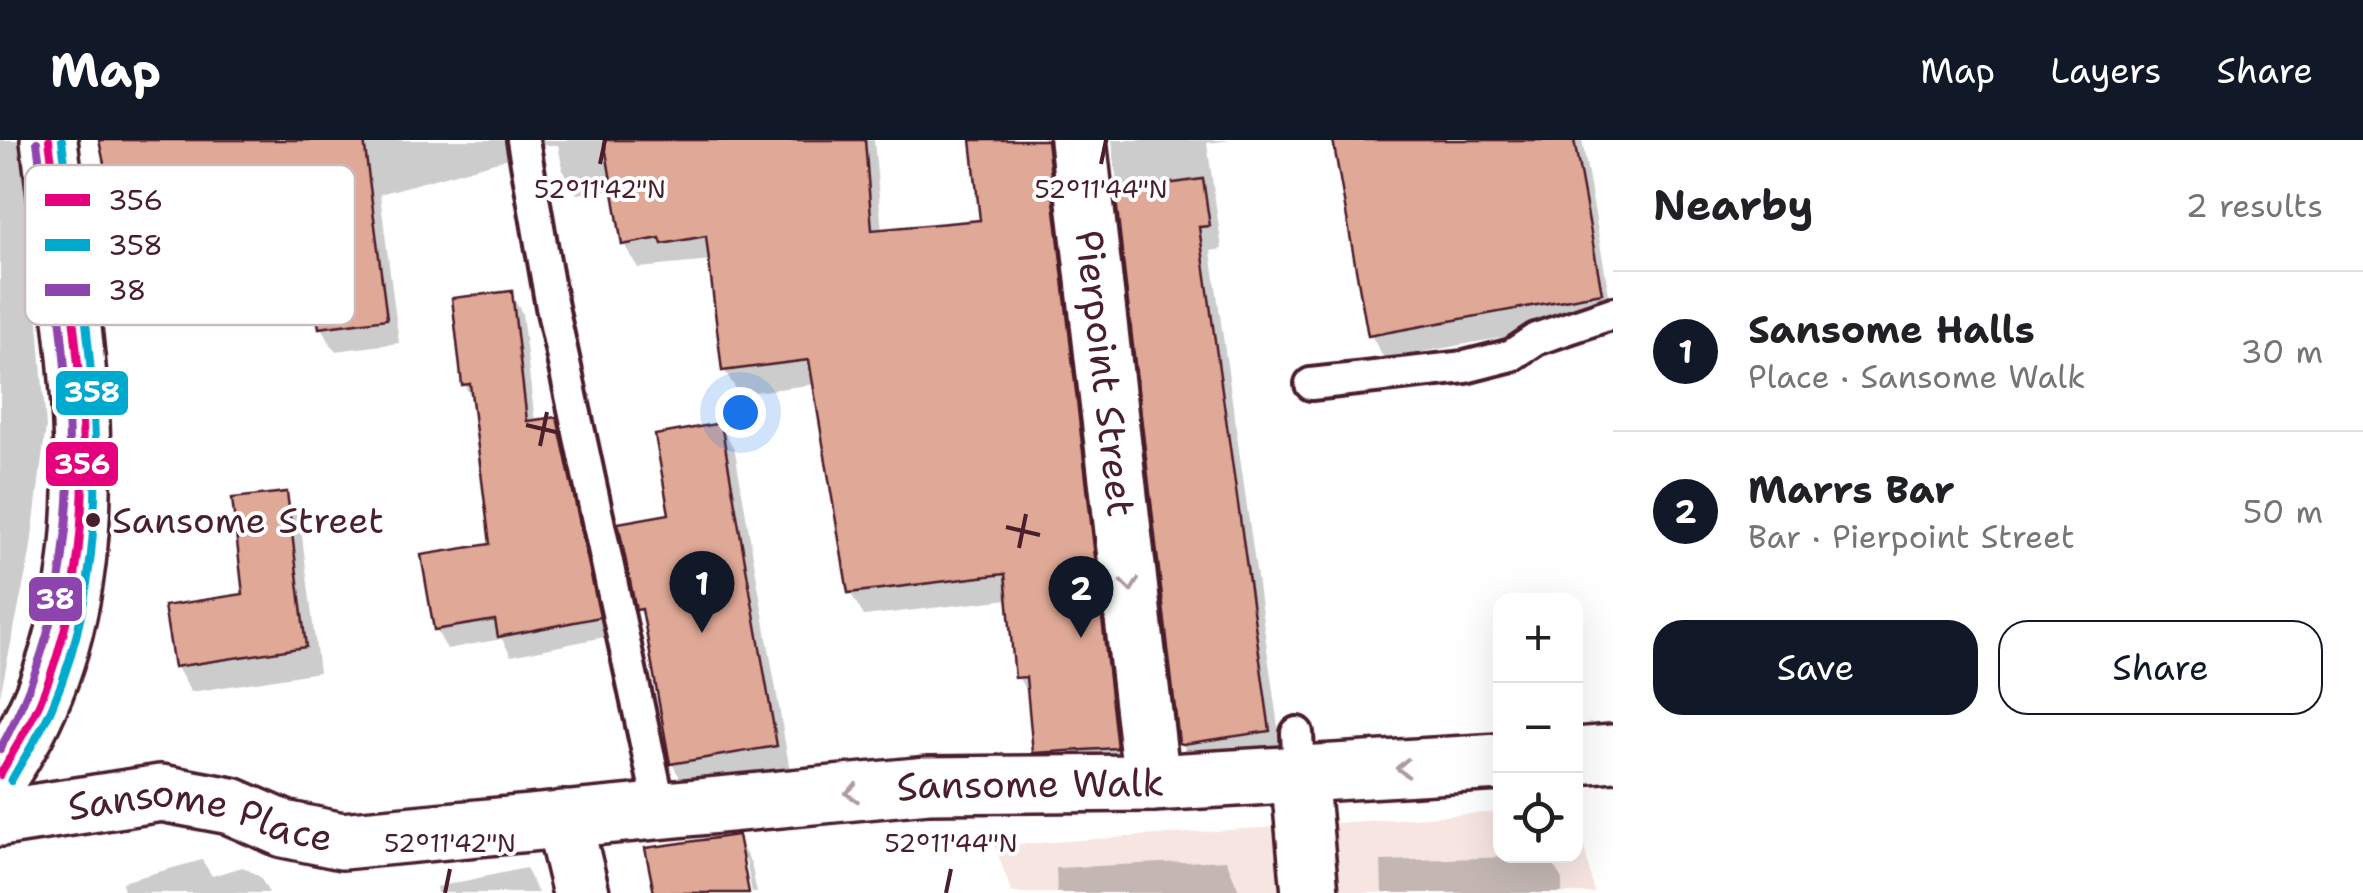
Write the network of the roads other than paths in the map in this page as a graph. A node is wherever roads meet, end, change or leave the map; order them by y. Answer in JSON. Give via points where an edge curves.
{"nodes":[{"id":1,"x":49,"y":140,"type":"edge"},
{"id":2,"x":524,"y":140,"type":"edge"},
{"id":3,"x":1078,"y":140,"type":"edge"},
{"id":4,"x":52,"y":165,"type":"edge"},
{"id":5,"x":1613,"y":313,"type":"edge"},
{"id":6,"x":70,"y":325,"type":"edge"},
{"id":7,"x":1311,"y":384,"type":"dead end"},
{"id":8,"x":1298,"y":753,"type":"junction"},
{"id":9,"x":1613,"y":753,"type":"edge"},
{"id":10,"x":1583,"y":755,"type":"edge"},
{"id":11,"x":1493,"y":762,"type":"edge"},
{"id":12,"x":0,"y":776,"type":"edge"},
{"id":13,"x":1152,"y":783,"type":"junction"},
{"id":14,"x":661,"y":813,"type":"junction"},
{"id":15,"x":0,"y":818,"type":"edge"},
{"id":16,"x":563,"y":819,"type":"junction"},
{"id":17,"x":582,"y":893,"type":"edge"},
{"id":18,"x":1310,"y":893,"type":"edge"}],
"edges":[{"from":1,"to":4,"type":"main road"},
{"from":2,"to":14,"type":"lane","via":[[552,307]]},
{"from":3,"to":13,"type":"main road","name":"Pierpoint Street","one_way":true},
{"from":5,"to":7,"type":"lane","via":[[1466,367]]},
{"from":6,"to":12,"type":"main road","via":[[82,426],[77,577],[57,659]]},
{"from":11,"to":8,"type":"main road","name":"Sansome Walk","one_way":true},
{"from":8,"to":13,"type":"main road","name":"Sansome Walk"},
{"from":8,"to":18,"type":"main road"},
{"from":9,"to":10,"type":"main road"},
{"from":13,"to":14,"type":"main road","name":"Sansome Walk","one_way":true,"via":[[928,785]]},
{"from":14,"to":16,"type":"main road","name":"Sansome Walk"},
{"from":15,"to":16,"type":"main road","name":"Sansome Place","via":[[161,793],[230,806],[284,829],[342,841]]},
{"from":16,"to":17,"type":"main road"}]}
